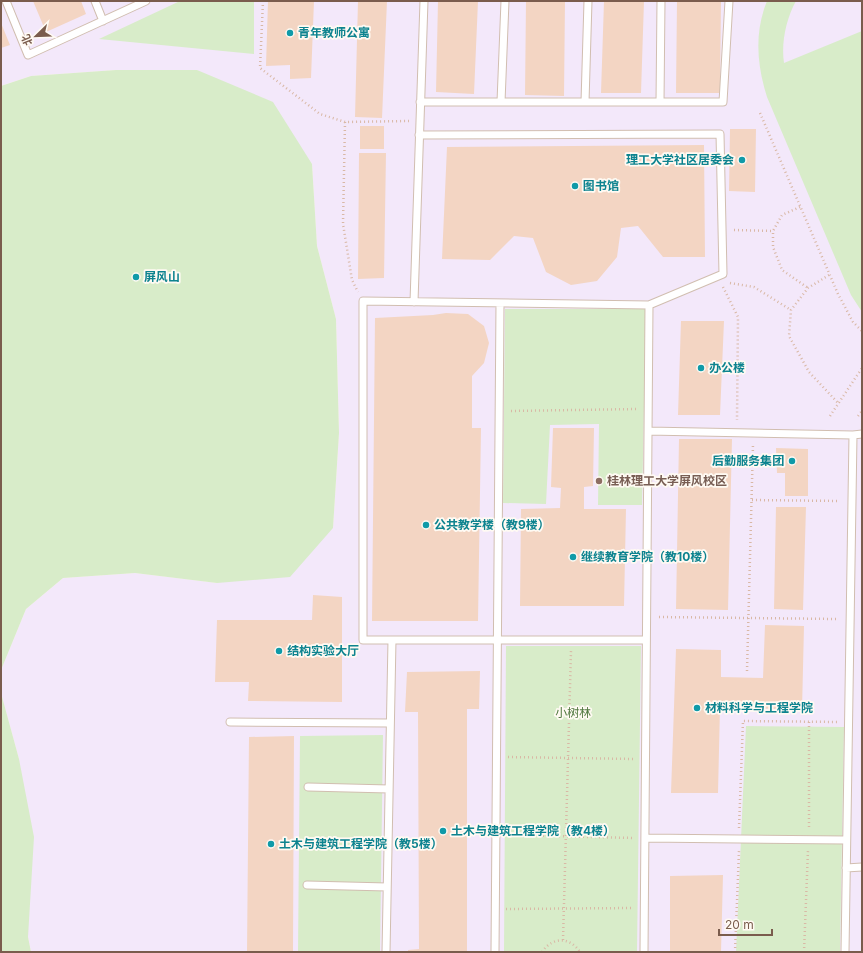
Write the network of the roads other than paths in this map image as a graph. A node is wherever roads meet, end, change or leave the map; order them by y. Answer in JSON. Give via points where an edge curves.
{"nodes":[{"id":1,"x":6,"y":1,"type":"edge"},
{"id":2,"x":96,"y":1,"type":"edge"},
{"id":3,"x":146,"y":1,"type":"edge"},
{"id":4,"x":424,"y":1,"type":"edge"},
{"id":5,"x":505,"y":1,"type":"edge"},
{"id":6,"x":588,"y":1,"type":"edge"},
{"id":7,"x":661,"y":1,"type":"edge"},
{"id":8,"x":729,"y":1,"type":"edge"},
{"id":9,"x":103,"y":21,"type":"junction"},
{"id":10,"x":420,"y":102,"type":"junction"},
{"id":11,"x":501,"y":102,"type":"junction"},
{"id":12,"x":585,"y":102,"type":"junction"},
{"id":13,"x":660,"y":102,"type":"junction"},
{"id":14,"x":419,"y":135,"type":"junction"},
{"id":15,"x":414,"y":302,"type":"junction"},
{"id":16,"x":500,"y":303,"type":"junction"},
{"id":17,"x":649,"y":305,"type":"junction"},
{"id":18,"x":648,"y":431,"type":"junction"},
{"id":19,"x":862,"y":434,"type":"edge"},
{"id":20,"x":853,"y":435,"type":"junction"},
{"id":21,"x":392,"y":640,"type":"junction"},
{"id":22,"x":498,"y":640,"type":"junction"},
{"id":23,"x":646,"y":640,"type":"junction"},
{"id":24,"x":230,"y":722,"type":"dead end"},
{"id":25,"x":390,"y":723,"type":"junction"},
{"id":26,"x":308,"y":787,"type":"dead end"},
{"id":27,"x":389,"y":789,"type":"junction"},
{"id":28,"x":645,"y":838,"type":"junction"},
{"id":29,"x":846,"y":840,"type":"junction"},
{"id":30,"x":862,"y":867,"type":"edge"},
{"id":31,"x":846,"y":868,"type":"junction"},
{"id":32,"x":307,"y":885,"type":"dead end"},
{"id":33,"x":387,"y":886,"type":"junction"},
{"id":34,"x":386,"y":952,"type":"edge"},
{"id":35,"x":496,"y":952,"type":"edge"},
{"id":36,"x":644,"y":952,"type":"edge"},
{"id":37,"x":845,"y":952,"type":"edge"}],
"edges":[{"from":1,"to":9,"type":"lane","via":[[28,55]]},
{"from":2,"to":9,"type":"lane"},
{"from":3,"to":9,"type":"lane"},
{"from":4,"to":10,"type":"lane"},
{"from":5,"to":11,"type":"lane"},
{"from":6,"to":12,"type":"lane"},
{"from":7,"to":13,"type":"lane"},
{"from":8,"to":13,"type":"lane","via":[[723,102]]},
{"from":10,"to":11,"type":"lane"},
{"from":10,"to":14,"type":"lane"},
{"from":11,"to":12,"type":"lane"},
{"from":12,"to":13,"type":"lane"},
{"from":14,"to":15,"type":"lane"},
{"from":14,"to":17,"type":"lane","via":[[720,134],[722,274]]},
{"from":15,"to":16,"type":"lane"},
{"from":15,"to":21,"type":"lane","via":[[363,301],[363,640]]},
{"from":16,"to":17,"type":"lane"},
{"from":16,"to":22,"type":"lane"},
{"from":17,"to":18,"type":"lane"},
{"from":18,"to":20,"type":"lane"},
{"from":18,"to":23,"type":"lane"},
{"from":19,"to":20,"type":"lane"},
{"from":20,"to":29,"type":"lane"},
{"from":21,"to":22,"type":"lane"},
{"from":21,"to":25,"type":"lane"},
{"from":22,"to":23,"type":"lane"},
{"from":22,"to":35,"type":"lane"},
{"from":23,"to":28,"type":"lane"},
{"from":24,"to":25,"type":"lane"},
{"from":25,"to":27,"type":"lane"},
{"from":26,"to":27,"type":"lane"},
{"from":27,"to":33,"type":"lane"},
{"from":28,"to":29,"type":"lane"},
{"from":28,"to":36,"type":"lane"},
{"from":29,"to":31,"type":"lane"},
{"from":30,"to":31,"type":"lane"},
{"from":31,"to":37,"type":"lane"},
{"from":32,"to":33,"type":"lane"},
{"from":33,"to":34,"type":"lane"}]}
